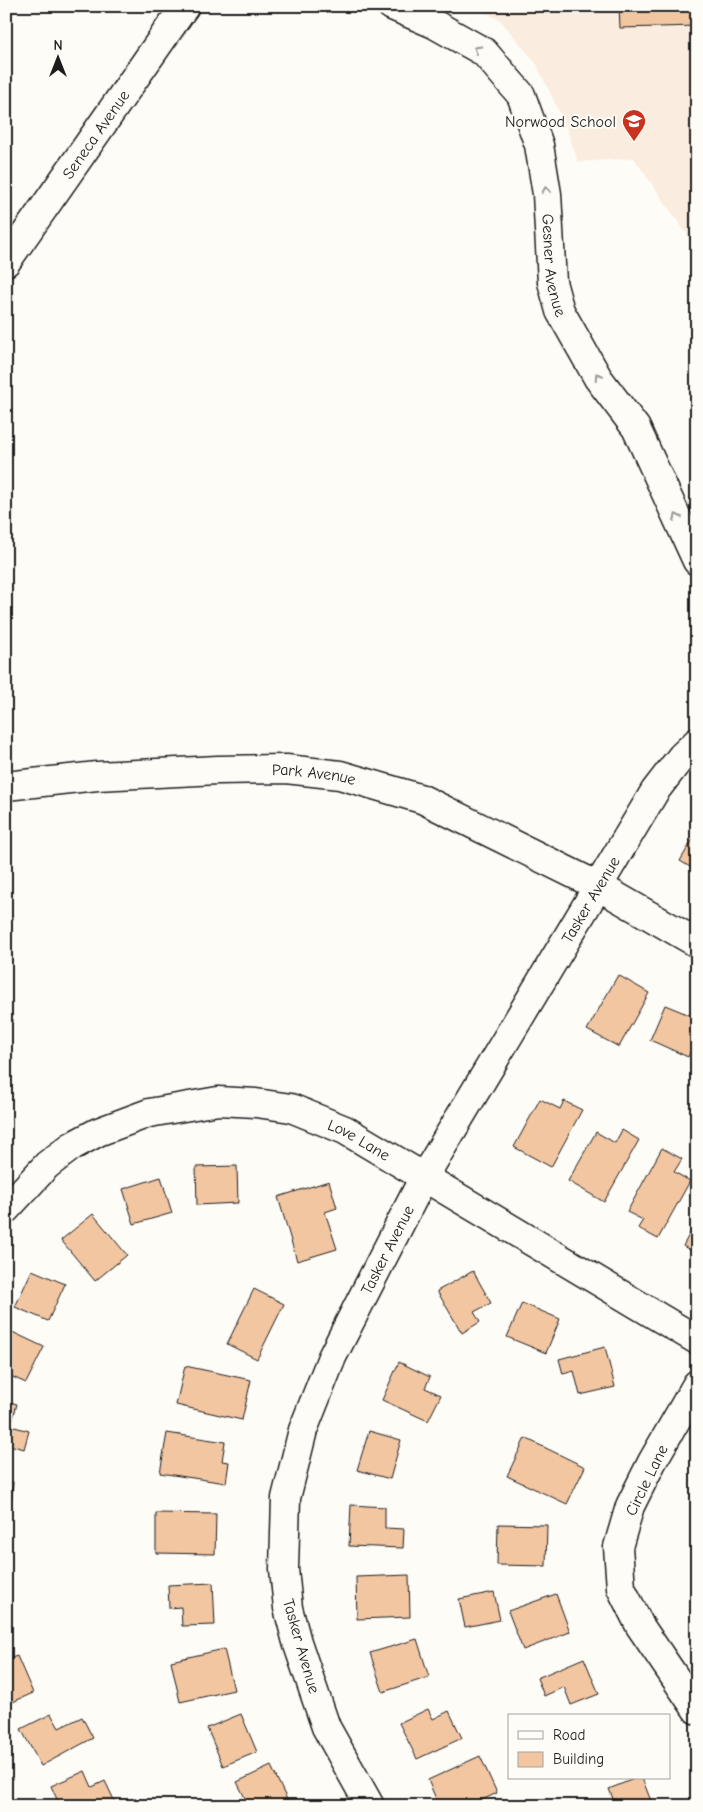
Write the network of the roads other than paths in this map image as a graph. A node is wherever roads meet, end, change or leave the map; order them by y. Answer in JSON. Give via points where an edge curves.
{"nodes":[{"id":1,"x":184,"y":6,"type":"edge"},
{"id":2,"x":406,"y":9,"type":"edge"},
{"id":3,"x":6,"y":262,"type":"edge"},
{"id":4,"x":697,"y":561,"type":"edge"},
{"id":5,"x":697,"y":742,"type":"edge"},
{"id":6,"x":6,"y":786,"type":"edge"},
{"id":7,"x":598,"y":886,"type":"junction"},
{"id":8,"x":697,"y":943,"type":"edge"},
{"id":9,"x":424,"y":1177,"type":"junction"},
{"id":10,"x":6,"y":1209,"type":"edge"},
{"id":11,"x":697,"y":1340,"type":"edge"},
{"id":12,"x":697,"y":1384,"type":"edge"},
{"id":13,"x":697,"y":1710,"type":"edge"},
{"id":14,"x":370,"y":1806,"type":"edge"}],
"edges":[{"from":1,"to":3,"type":"street","name":"Seneca Avenue"},
{"from":4,"to":2,"type":"street","name":"Gesner Avenue","one_way":true,"via":[[636,428],[598,378],[560,312],[552,282],[547,194],[539,144],[521,95],[484,52]]},
{"from":5,"to":7,"type":"street","name":"Tasker Avenue","via":[[655,791]]},
{"from":6,"to":7,"type":"street","name":"Park Avenue","via":[[97,776],[218,770],[286,769],[340,775],[422,799]]},
{"from":7,"to":8,"type":"street","name":"Park Avenue"},
{"from":7,"to":9,"type":"street","name":"Tasker Avenue"},
{"from":9,"to":10,"type":"street","name":"Love Lane","via":[[345,1130],[291,1108],[218,1101],[149,1113],[98,1132],[46,1165]]},
{"from":9,"to":11,"type":"street","name":"Love Lane"},
{"from":9,"to":14,"type":"street","name":"Tasker Avenue","via":[[332,1357],[303,1430],[286,1498],[284,1569],[288,1608],[297,1642],[326,1727]]},
{"from":12,"to":13,"type":"street","name":"Circle Lane","via":[[630,1506],[618,1547],[621,1588],[640,1626]]}]}
